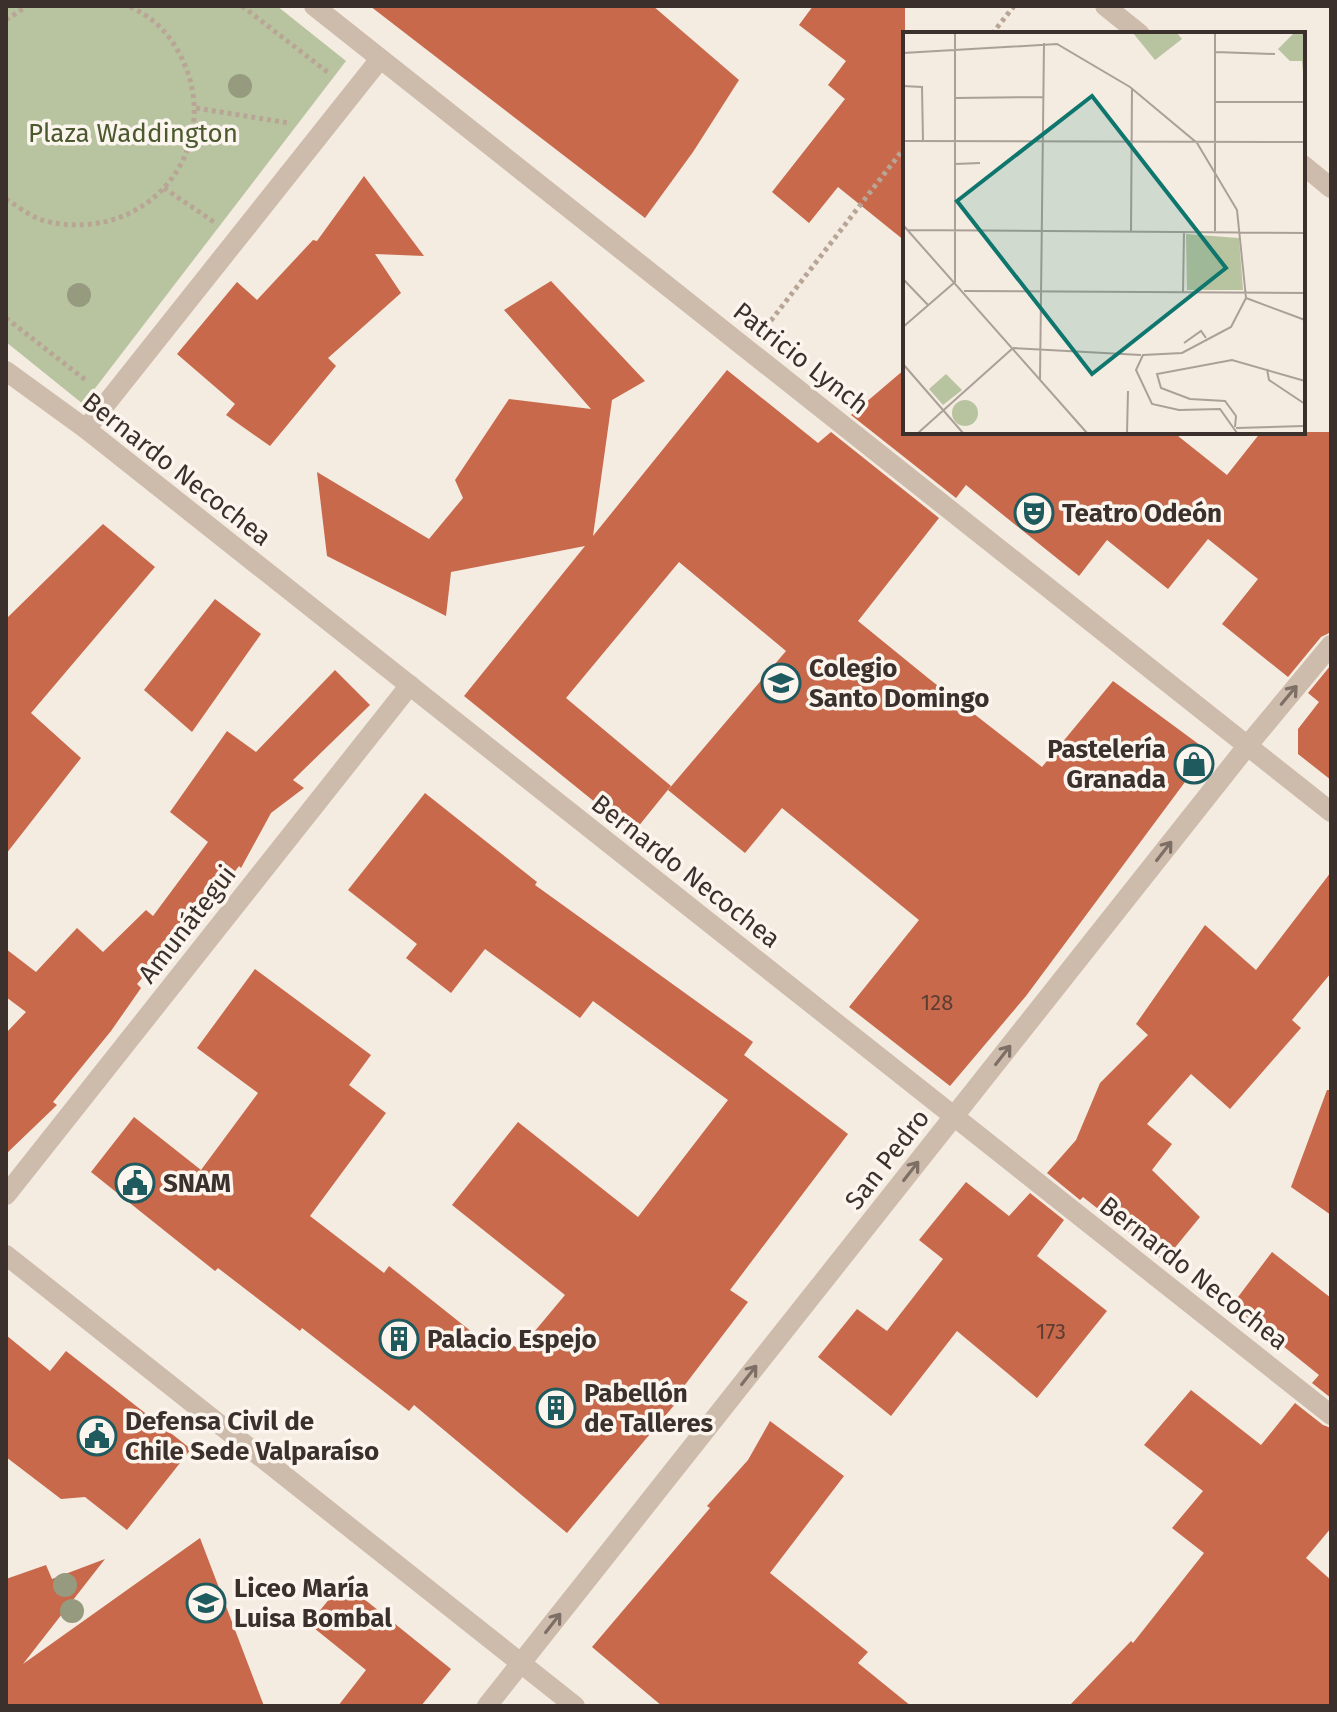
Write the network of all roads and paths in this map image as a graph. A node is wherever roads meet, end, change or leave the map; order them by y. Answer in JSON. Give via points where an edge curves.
{"nodes":[{"id":1,"x":27,"y":6,"type":"edge"},
{"id":2,"x":128,"y":6,"type":"edge"},
{"id":3,"x":242,"y":6,"type":"edge"},
{"id":4,"x":314,"y":6,"type":"edge"},
{"id":5,"x":1014,"y":6,"type":"edge"},
{"id":6,"x":1105,"y":6,"type":"edge"},
{"id":7,"x":6,"y":20,"type":"edge"},
{"id":8,"x":994,"y":32,"type":"edge"},
{"id":9,"x":1138,"y":32,"type":"edge"},
{"id":10,"x":380,"y":59,"type":"junction"},
{"id":11,"x":353,"y":93,"type":"junction"},
{"id":12,"x":196,"y":108,"type":"junction"},
{"id":13,"x":289,"y":123,"type":"dead end"},
{"id":14,"x":903,"y":150,"type":"edge"},
{"id":15,"x":1305,"y":167,"type":"edge"},
{"id":16,"x":164,"y":188,"type":"junction"},
{"id":17,"x":1331,"y":188,"type":"edge"},
{"id":18,"x":6,"y":199,"type":"edge"},
{"id":19,"x":238,"y":239,"type":"junction"},
{"id":20,"x":6,"y":318,"type":"edge"},
{"id":21,"x":749,"y":350,"type":"junction"},
{"id":22,"x":6,"y":371,"type":"edge"},
{"id":23,"x":111,"y":399,"type":"junction"},
{"id":24,"x":86,"y":429,"type":"junction"},
{"id":25,"x":1331,"y":645,"type":"edge"},
{"id":26,"x":410,"y":685,"type":"junction"},
{"id":27,"x":1248,"y":745,"type":"junction"},
{"id":28,"x":1331,"y":812,"type":"edge"},
{"id":29,"x":954,"y":1116,"type":"junction"},
{"id":30,"x":6,"y":1195,"type":"edge"},
{"id":31,"x":6,"y":1255,"type":"edge"},
{"id":32,"x":1331,"y":1415,"type":"edge"},
{"id":33,"x":521,"y":1663,"type":"junction"},
{"id":34,"x":487,"y":1706,"type":"edge"},
{"id":35,"x":575,"y":1706,"type":"edge"}],
"edges":[{"from":1,"to":7,"type":"path"},
{"from":2,"to":12,"type":"path","via":[[143,12],[171,38],[189,71]]},
{"from":3,"to":11,"type":"path"},
{"from":4,"to":10,"type":"street","name":"Patricio Lynch"},
{"from":5,"to":8,"type":"path"},
{"from":6,"to":9,"type":"street"},
{"from":10,"to":11,"type":"street"},
{"from":10,"to":21,"type":"street","name":"Patricio Lynch"},
{"from":11,"to":19,"type":"street"},
{"from":12,"to":13,"type":"path"},
{"from":12,"to":16,"type":"path","via":[[190,146]]},
{"from":14,"to":21,"type":"path"},
{"from":15,"to":17,"type":"street"},
{"from":16,"to":18,"type":"path","via":[[146,206],[112,221],[74,226],[37,218]]},
{"from":16,"to":19,"type":"path"},
{"from":19,"to":23,"type":"street"},
{"from":20,"to":23,"type":"path"},
{"from":21,"to":27,"type":"street","name":"Patricio Lynch"},
{"from":22,"to":24,"type":"street","name":"Bernardo Necochea"},
{"from":23,"to":24,"type":"street"},
{"from":24,"to":26,"type":"street","name":"Bernardo Necochea"},
{"from":27,"to":25,"type":"street","name":"San Pedro","one_way":true},
{"from":26,"to":29,"type":"street","name":"Bernardo Necochea"},
{"from":26,"to":30,"type":"street","name":"Amunátegui"},
{"from":27,"to":28,"type":"street","name":"Patricio Lynch"},
{"from":29,"to":27,"type":"street","name":"San Pedro","one_way":true},
{"from":29,"to":32,"type":"street","name":"Bernardo Necochea"},
{"from":33,"to":29,"type":"street","name":"San Pedro","one_way":true},
{"from":31,"to":33,"type":"street"},
{"from":33,"to":34,"type":"street","name":"San Pedro"},
{"from":33,"to":35,"type":"street"}]}
